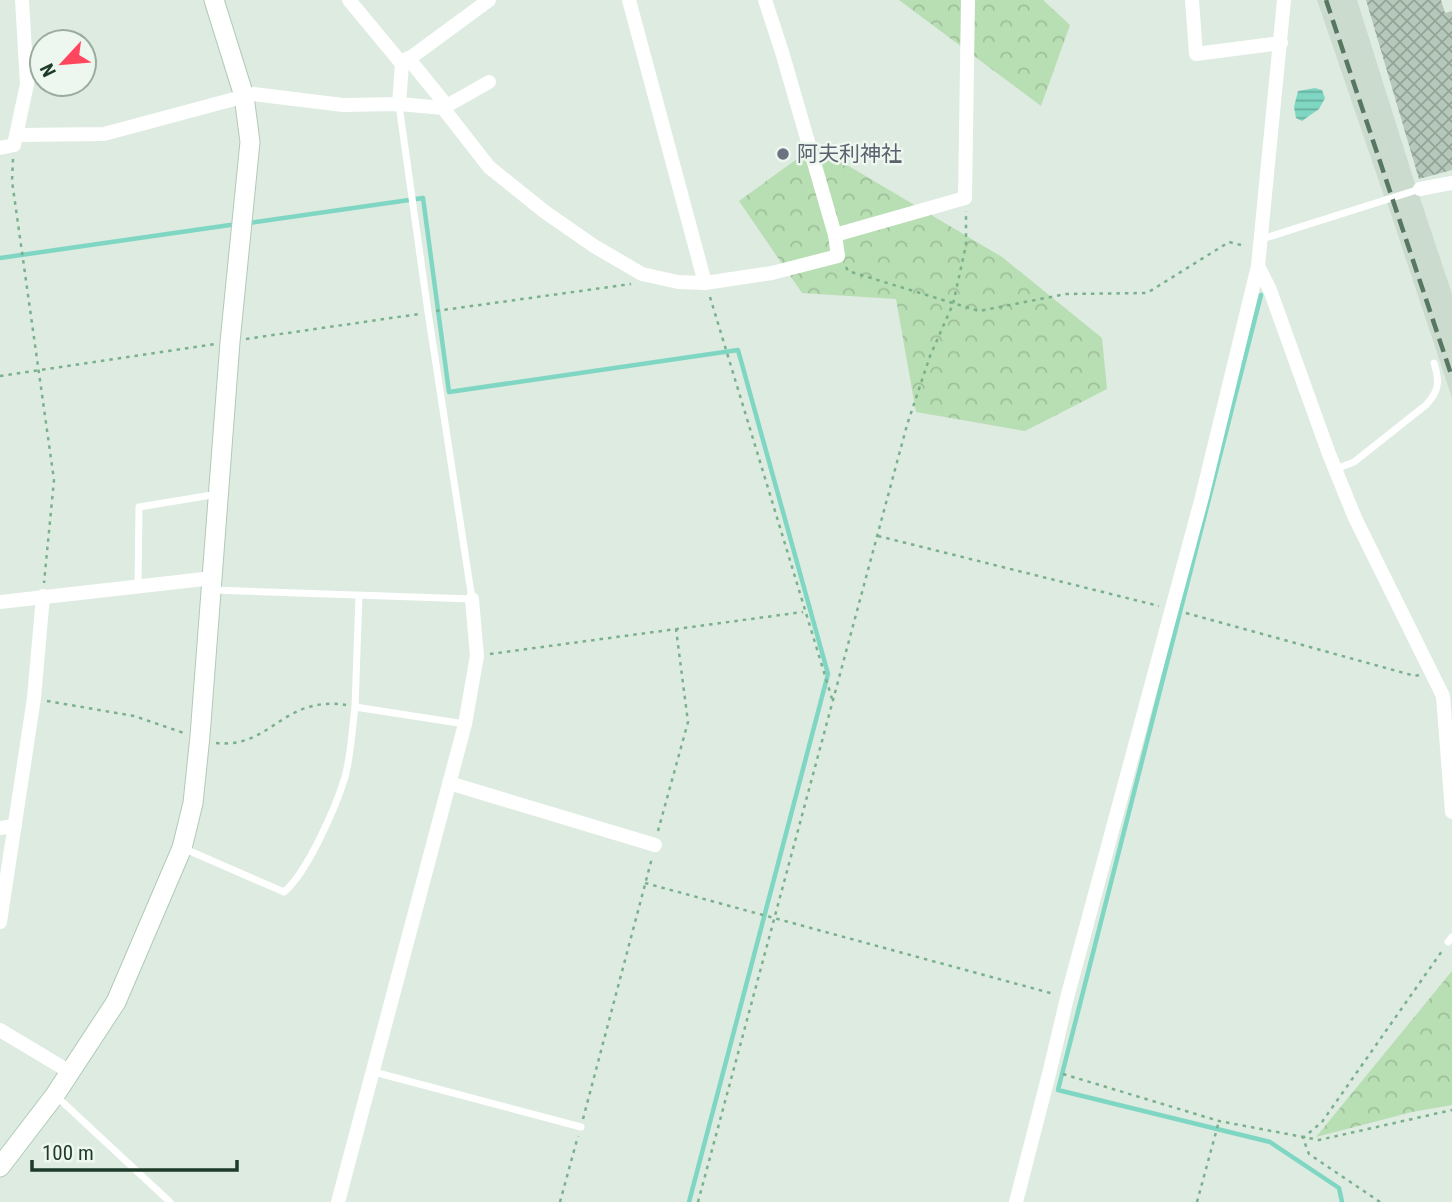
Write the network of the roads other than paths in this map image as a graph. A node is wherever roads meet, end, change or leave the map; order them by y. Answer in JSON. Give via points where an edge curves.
{"nodes":[{"id":1,"x":22,"y":0,"type":"edge"},
{"id":2,"x":214,"y":0,"type":"edge"},
{"id":3,"x":349,"y":0,"type":"edge"},
{"id":4,"x":489,"y":0,"type":"edge"},
{"id":5,"x":629,"y":0,"type":"edge"},
{"id":6,"x":765,"y":0,"type":"edge"},
{"id":7,"x":968,"y":0,"type":"edge"},
{"id":8,"x":1192,"y":0,"type":"edge"},
{"id":9,"x":1284,"y":0,"type":"edge"},
{"id":10,"x":1282,"y":43,"type":"junction"},
{"id":11,"x":405,"y":61,"type":"junction"},
{"id":12,"x":489,"y":82,"type":"dead end"},
{"id":13,"x":244,"y":96,"type":"junction"},
{"id":14,"x":399,"y":104,"type":"junction"},
{"id":15,"x":445,"y":107,"type":"junction"},
{"id":16,"x":10,"y":143,"type":"edge"},
{"id":17,"x":1452,"y":183,"type":"edge"},
{"id":18,"x":1420,"y":189,"type":"joint"},
{"id":19,"x":835,"y":235,"type":"junction"},
{"id":20,"x":1261,"y":244,"type":"junction"},
{"id":21,"x":1258,"y":265,"type":"junction"},
{"id":22,"x":705,"y":283,"type":"junction"},
{"id":23,"x":1434,"y":363,"type":"dead end"},
{"id":24,"x":1335,"y":469,"type":"junction"},
{"id":25,"x":219,"y":494,"type":"junction"},
{"id":26,"x":212,"y":584,"type":"junction"},
{"id":27,"x":138,"y":586,"type":"junction"},
{"id":28,"x":43,"y":596,"type":"junction"},
{"id":29,"x":359,"y":596,"type":"junction"},
{"id":30,"x":472,"y":599,"type":"junction"},
{"id":31,"x":0,"y":601,"type":"edge"},
{"id":32,"x":355,"y":707,"type":"junction"},
{"id":33,"x":465,"y":724,"type":"junction"},
{"id":34,"x":449,"y":783,"type":"junction"},
{"id":35,"x":1452,"y":812,"type":"edge"},
{"id":36,"x":7,"y":827,"type":"edge"},
{"id":37,"x":655,"y":845,"type":"road end"},
{"id":38,"x":182,"y":848,"type":"junction"},
{"id":39,"x":0,"y":922,"type":"edge"},
{"id":40,"x":0,"y":1030,"type":"edge"},
{"id":41,"x":70,"y":1072,"type":"junction"},
{"id":42,"x":374,"y":1072,"type":"junction"},
{"id":43,"x":55,"y":1095,"type":"junction"},
{"id":44,"x":581,"y":1127,"type":"road end"},
{"id":45,"x":0,"y":1167,"type":"edge"},
{"id":46,"x":170,"y":1202,"type":"edge"},
{"id":47,"x":338,"y":1202,"type":"edge"},
{"id":48,"x":1016,"y":1202,"type":"edge"}],
"edges":[{"from":1,"to":16,"type":"street","via":[[27,84]]},
{"from":2,"to":13,"type":"street"},
{"from":3,"to":11,"type":"street"},
{"from":4,"to":11,"type":"street"},
{"from":5,"to":22,"type":"street"},
{"from":6,"to":19,"type":"street"},
{"from":7,"to":19,"type":"street","via":[[965,198]]},
{"from":8,"to":10,"type":"street","via":[[1196,54]]},
{"from":9,"to":10,"type":"street"},
{"from":10,"to":20,"type":"street"},
{"from":11,"to":14,"type":"street"},
{"from":11,"to":15,"type":"street"},
{"from":12,"to":15,"type":"street"},
{"from":13,"to":14,"type":"street","via":[[343,105]]},
{"from":13,"to":16,"type":"street","via":[[104,134]]},
{"from":13,"to":25,"type":"street","via":[[250,142]]},
{"from":14,"to":15,"type":"street"},
{"from":14,"to":30,"type":"lane"},
{"from":15,"to":22,"type":"street","via":[[489,167],[594,246],[642,274]]},
{"from":17,"to":18,"type":"street"},
{"from":18,"to":20,"type":"lane"},
{"from":19,"to":22,"type":"street","via":[[838,256],[772,273]]},
{"from":20,"to":21,"type":"street"},
{"from":21,"to":24,"type":"street"},
{"from":21,"to":48,"type":"street","via":[[1202,497]]},
{"from":23,"to":24,"type":"lane","via":[[1439,384],[1426,405],[1354,462]]},
{"from":24,"to":35,"type":"street","via":[[1379,570],[1443,696]]},
{"from":25,"to":26,"type":"street"},
{"from":25,"to":27,"type":"lane","via":[[139,507]]},
{"from":26,"to":27,"type":"street"},
{"from":26,"to":29,"type":"lane"},
{"from":26,"to":38,"type":"street","via":[[193,803]]},
{"from":27,"to":28,"type":"street"},
{"from":28,"to":31,"type":"street"},
{"from":28,"to":36,"type":"street","via":[[34,698]]},
{"from":29,"to":30,"type":"lane"},
{"from":29,"to":32,"type":"lane"},
{"from":30,"to":33,"type":"street","via":[[477,656]]},
{"from":32,"to":33,"type":"lane"},
{"from":32,"to":38,"type":"lane","via":[[346,776],[326,826],[294,884],[284,892]]},
{"from":33,"to":34,"type":"street"},
{"from":34,"to":37,"type":"street"},
{"from":34,"to":42,"type":"street"},
{"from":36,"to":39,"type":"street"},
{"from":38,"to":41,"type":"street","via":[[116,1002]]},
{"from":40,"to":41,"type":"street"},
{"from":41,"to":43,"type":"street"},
{"from":42,"to":44,"type":"lane"},
{"from":42,"to":47,"type":"street"},
{"from":43,"to":45,"type":"street"},
{"from":43,"to":46,"type":"lane"}]}
